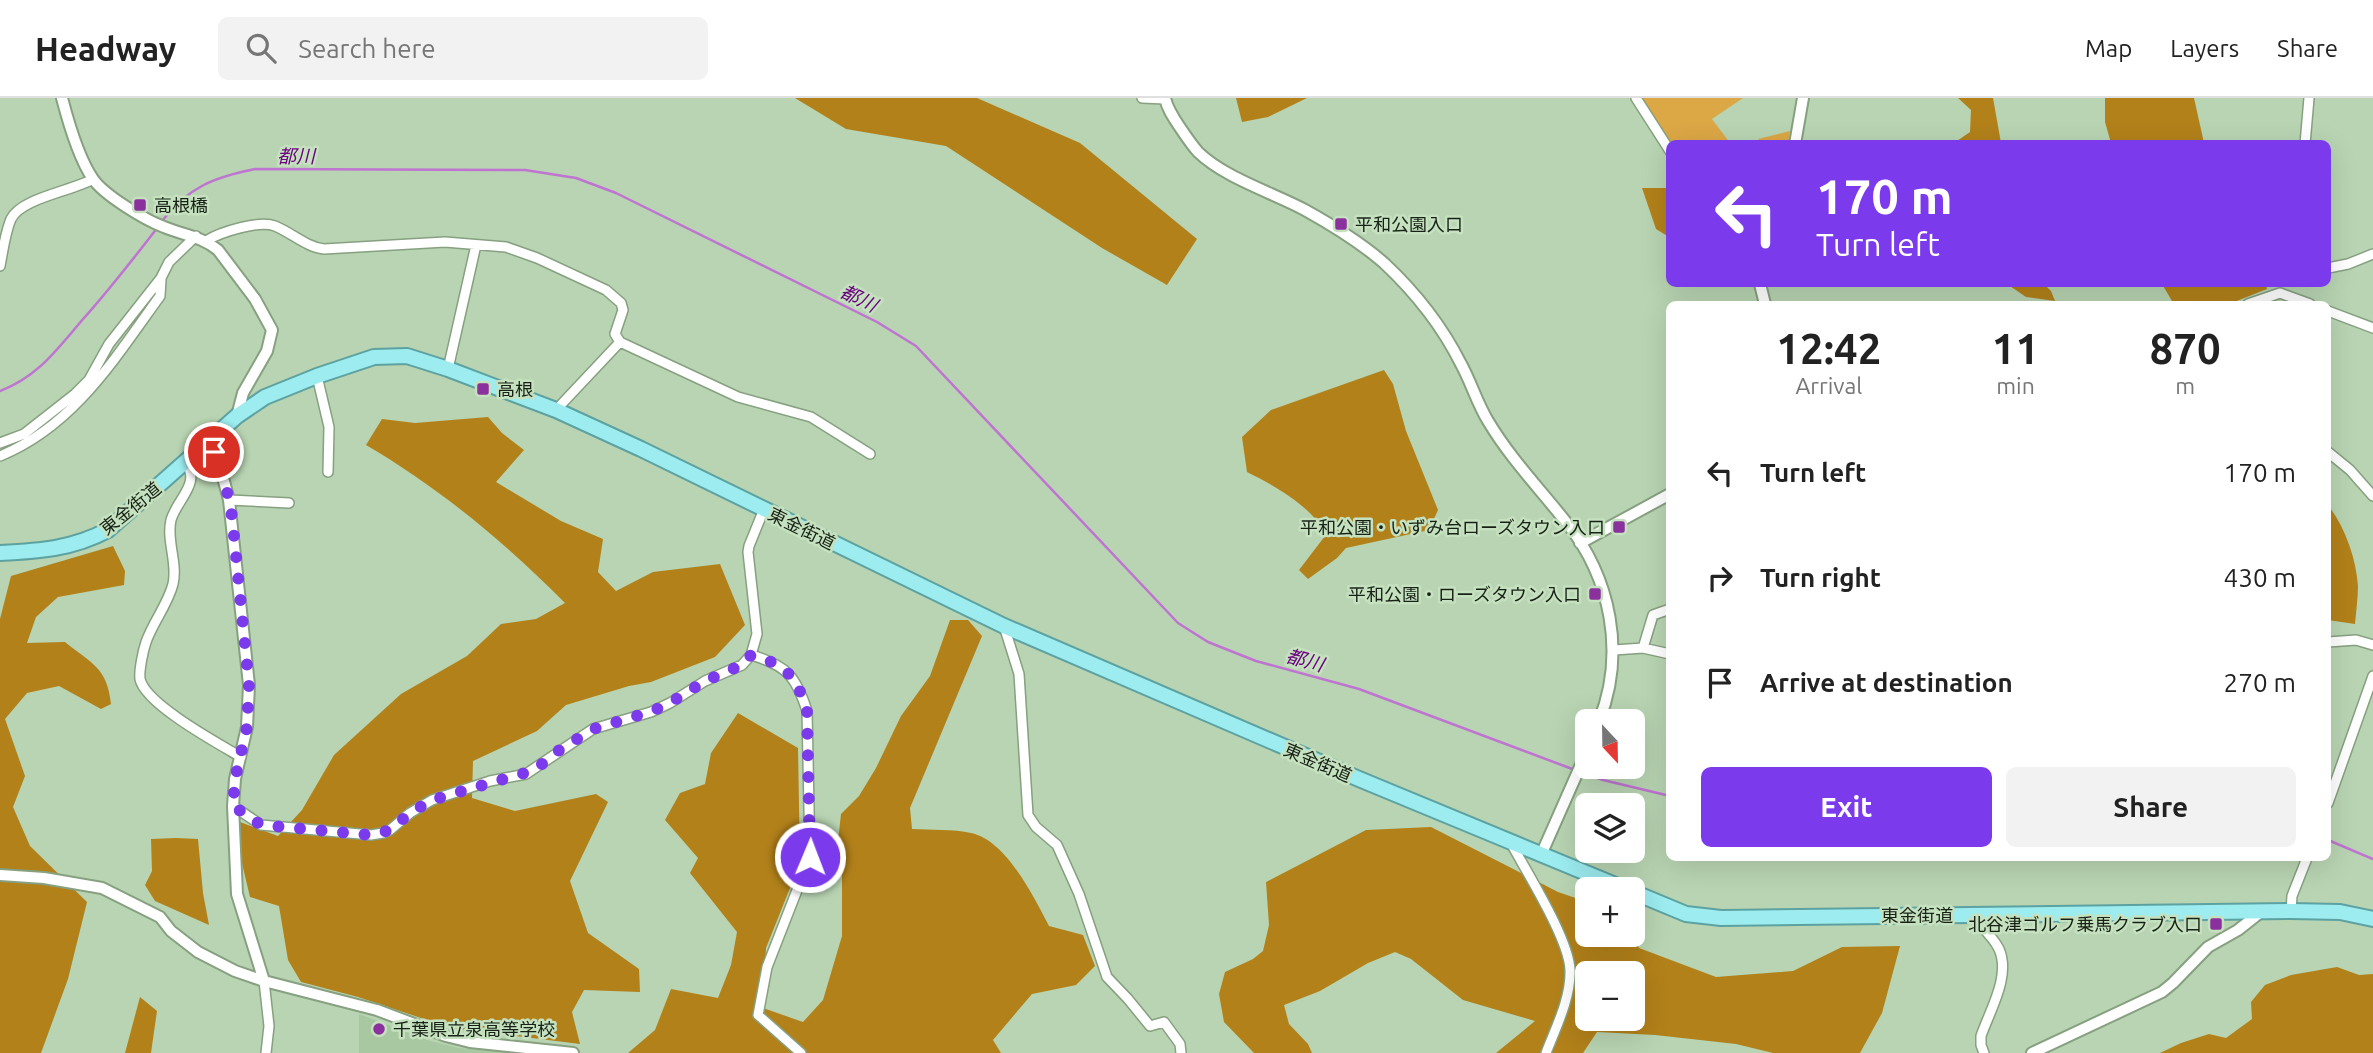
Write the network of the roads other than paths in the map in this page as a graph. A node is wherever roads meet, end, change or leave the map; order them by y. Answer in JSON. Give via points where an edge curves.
{"nodes":[{"id":1,"x":62,"y":98,"type":"edge"},
{"id":2,"x":1142,"y":98,"type":"edge"},
{"id":3,"x":1165,"y":98,"type":"edge"},
{"id":4,"x":1636,"y":98,"type":"edge"},
{"id":5,"x":1803,"y":98,"type":"edge"},
{"id":6,"x":2309,"y":98,"type":"edge"},
{"id":7,"x":1796,"y":140,"type":"edge"},
{"id":8,"x":2305,"y":140,"type":"edge"},
{"id":9,"x":1666,"y":145,"type":"edge"},
{"id":10,"x":93,"y":179,"type":"junction"},
{"id":11,"x":5,"y":220,"type":"edge"},
{"id":12,"x":201,"y":239,"type":"junction"},
{"id":13,"x":476,"y":244,"type":"junction"},
{"id":14,"x":2373,"y":254,"type":"edge"},
{"id":15,"x":0,"y":266,"type":"edge"},
{"id":16,"x":2331,"y":267,"type":"edge"},
{"id":17,"x":161,"y":278,"type":"junction"},
{"id":18,"x":2281,"y":288,"type":"edge"},
{"id":19,"x":2254,"y":301,"type":"edge"},
{"id":20,"x":2305,"y":301,"type":"edge"},
{"id":21,"x":2331,"y":312,"type":"edge"},
{"id":22,"x":2373,"y":328,"type":"edge"},
{"id":23,"x":620,"y":342,"type":"junction"},
{"id":24,"x":448,"y":369,"type":"junction"},
{"id":25,"x":317,"y":376,"type":"junction"},
{"id":26,"x":556,"y":410,"type":"junction"},
{"id":27,"x":237,"y":416,"type":"junction"},
{"id":28,"x":209,"y":441,"type":"junction"},
{"id":29,"x":0,"y":443,"type":"edge"},
{"id":30,"x":870,"y":454,"type":"dead end"},
{"id":31,"x":2331,"y":454,"type":"edge"},
{"id":32,"x":0,"y":456,"type":"edge"},
{"id":33,"x":185,"y":462,"type":"junction"},
{"id":34,"x":328,"y":472,"type":"dead end"},
{"id":35,"x":1666,"y":496,"type":"edge"},
{"id":36,"x":2373,"y":496,"type":"edge"},
{"id":37,"x":229,"y":500,"type":"junction"},
{"id":38,"x":289,"y":503,"type":"dead end"},
{"id":39,"x":764,"y":509,"type":"junction"},
{"id":40,"x":1580,"y":543,"type":"junction"},
{"id":41,"x":0,"y":553,"type":"edge"},
{"id":42,"x":1666,"y":610,"type":"edge"},
{"id":43,"x":1003,"y":626,"type":"junction"},
{"id":44,"x":2331,"y":642,"type":"edge"},
{"id":45,"x":2373,"y":645,"type":"edge"},
{"id":46,"x":1643,"y":649,"type":"junction"},
{"id":47,"x":1614,"y":650,"type":"junction"},
{"id":48,"x":1666,"y":653,"type":"edge"},
{"id":49,"x":751,"y":655,"type":"junction"},
{"id":50,"x":2373,"y":676,"type":"edge"},
{"id":51,"x":1602,"y":709,"type":"edge"},
{"id":52,"x":241,"y":757,"type":"junction"},
{"id":53,"x":1575,"y":779,"type":"edge"},
{"id":54,"x":2331,"y":795,"type":"edge"},
{"id":55,"x":233,"y":806,"type":"junction"},
{"id":56,"x":1511,"y":843,"type":"junction"},
{"id":57,"x":1542,"y":855,"type":"junction"},
{"id":58,"x":2306,"y":861,"type":"edge"},
{"id":59,"x":0,"y":875,"type":"edge"},
{"id":60,"x":1596,"y":877,"type":"edge"},
{"id":61,"x":1645,"y":897,"type":"edge"},
{"id":62,"x":2262,"y":911,"type":"junction"},
{"id":63,"x":2291,"y":911,"type":"junction"},
{"id":64,"x":1970,"y":914,"type":"junction"},
{"id":65,"x":2373,"y":919,"type":"edge"},
{"id":66,"x":264,"y":981,"type":"junction"},
{"id":67,"x":266,"y":1053,"type":"edge"},
{"id":68,"x":573,"y":1053,"type":"edge"},
{"id":69,"x":800,"y":1053,"type":"edge"},
{"id":70,"x":1181,"y":1053,"type":"edge"},
{"id":71,"x":1546,"y":1053,"type":"edge"},
{"id":72,"x":1984,"y":1053,"type":"edge"},
{"id":73,"x":2032,"y":1053,"type":"edge"}],
"edges":[{"from":1,"to":10,"type":"street"},
{"from":2,"to":3,"type":"street"},
{"from":3,"to":40,"type":"street","via":[[1197,151],[1217,167],[1334,226],[1409,289],[1455,352],[1506,449]]},
{"from":4,"to":9,"type":"street"},
{"from":5,"to":7,"type":"street"},
{"from":6,"to":8,"type":"street"},
{"from":10,"to":11,"type":"street","via":[[21,206]]},
{"from":10,"to":12,"type":"street","via":[[163,227]]},
{"from":11,"to":15,"type":"street"},
{"from":12,"to":13,"type":"street","via":[[271,225],[324,249]]},
{"from":12,"to":17,"type":"street","via":[[169,262]]},
{"from":12,"to":27,"type":"street","via":[[218,250],[272,330]]},
{"from":13,"to":23,"type":"street","via":[[506,247],[606,290],[623,310],[615,334]]},
{"from":13,"to":24,"type":"street"},
{"from":14,"to":16,"type":"street"},
{"from":17,"to":29,"type":"street","via":[[109,344],[89,380],[24,434]]},
{"from":17,"to":32,"type":"street","via":[[160,296],[100,379],[45,433]]},
{"from":18,"to":19,"type":"street"},
{"from":18,"to":20,"type":"street"},
{"from":21,"to":22,"type":"street"},
{"from":23,"to":26,"type":"street"},
{"from":23,"to":30,"type":"street","via":[[738,397],[811,417]]},
{"from":24,"to":25,"type":"highway","name":"東金街道","via":[[397,354]]},
{"from":24,"to":26,"type":"highway","name":"東金街道"},
{"from":25,"to":27,"type":"highway","name":"東金街道","via":[[265,397]]},
{"from":25,"to":34,"type":"street","via":[[328,427]]},
{"from":26,"to":39,"type":"highway","name":"東金街道"},
{"from":27,"to":28,"type":"highway","name":"東金街道"},
{"from":28,"to":33,"type":"highway","name":"東金街道"},
{"from":28,"to":37,"type":"street"},
{"from":31,"to":36,"type":"street"},
{"from":33,"to":41,"type":"highway","name":"東金街道","via":[[108,530],[86,542]]},
{"from":33,"to":52,"type":"street","via":[[192,479],[171,520],[173,585],[145,643],[140,678],[144,688],[172,714]]},
{"from":35,"to":40,"type":"street"},
{"from":37,"to":38,"type":"street"},
{"from":37,"to":52,"type":"street","via":[[249,685]]},
{"from":39,"to":43,"type":"highway","name":"東金街道"},
{"from":39,"to":49,"type":"street","via":[[749,546],[757,634]]},
{"from":40,"to":47,"type":"street","via":[[1603,591]]},
{"from":42,"to":46,"type":"street","via":[[1653,615]]},
{"from":43,"to":56,"type":"highway","name":"東金街道"},
{"from":43,"to":70,"type":"street","via":[[1019,674],[1028,815],[1057,845],[1107,977],[1150,1026],[1164,1022]]},
{"from":44,"to":45,"type":"street","via":[[2356,639]]},
{"from":46,"to":47,"type":"street"},
{"from":46,"to":48,"type":"street"},
{"from":47,"to":51,"type":"street"},
{"from":49,"to":55,"type":"street","via":[[742,665],[670,703],[586,732],[535,770],[432,800],[383,833],[261,825]]},
{"from":49,"to":69,"type":"street","via":[[774,662],[788,673],[800,689],[807,711],[810,857],[767,967],[758,1015]]},
{"from":50,"to":54,"type":"street"},
{"from":52,"to":55,"type":"street"},
{"from":53,"to":57,"type":"street"},
{"from":55,"to":66,"type":"street","via":[[237,894]]},
{"from":56,"to":57,"type":"highway","name":"東金街道"},
{"from":56,"to":71,"type":"street","via":[[1562,940],[1570,969],[1562,1010]]},
{"from":57,"to":60,"type":"highway","name":"東金街道"},
{"from":58,"to":63,"type":"street"},
{"from":59,"to":66,"type":"street","via":[[44,877],[102,888],[160,917],[198,951]]},
{"from":61,"to":64,"type":"highway","name":"東金街道","via":[[1705,918]]},
{"from":62,"to":63,"type":"highway","name":"東金街道"},
{"from":62,"to":64,"type":"highway","name":"東金街道"},
{"from":62,"to":73,"type":"street","via":[[2207,947],[2162,992]]},
{"from":63,"to":65,"type":"highway","name":"東金街道","via":[[2340,912]]},
{"from":64,"to":72,"type":"street","via":[[1999,950],[2002,963],[2002,978],[1981,1036]]},
{"from":66,"to":67,"type":"street","via":[[269,1026]]},
{"from":66,"to":68,"type":"street","via":[[377,1010],[446,1036]]}]}
